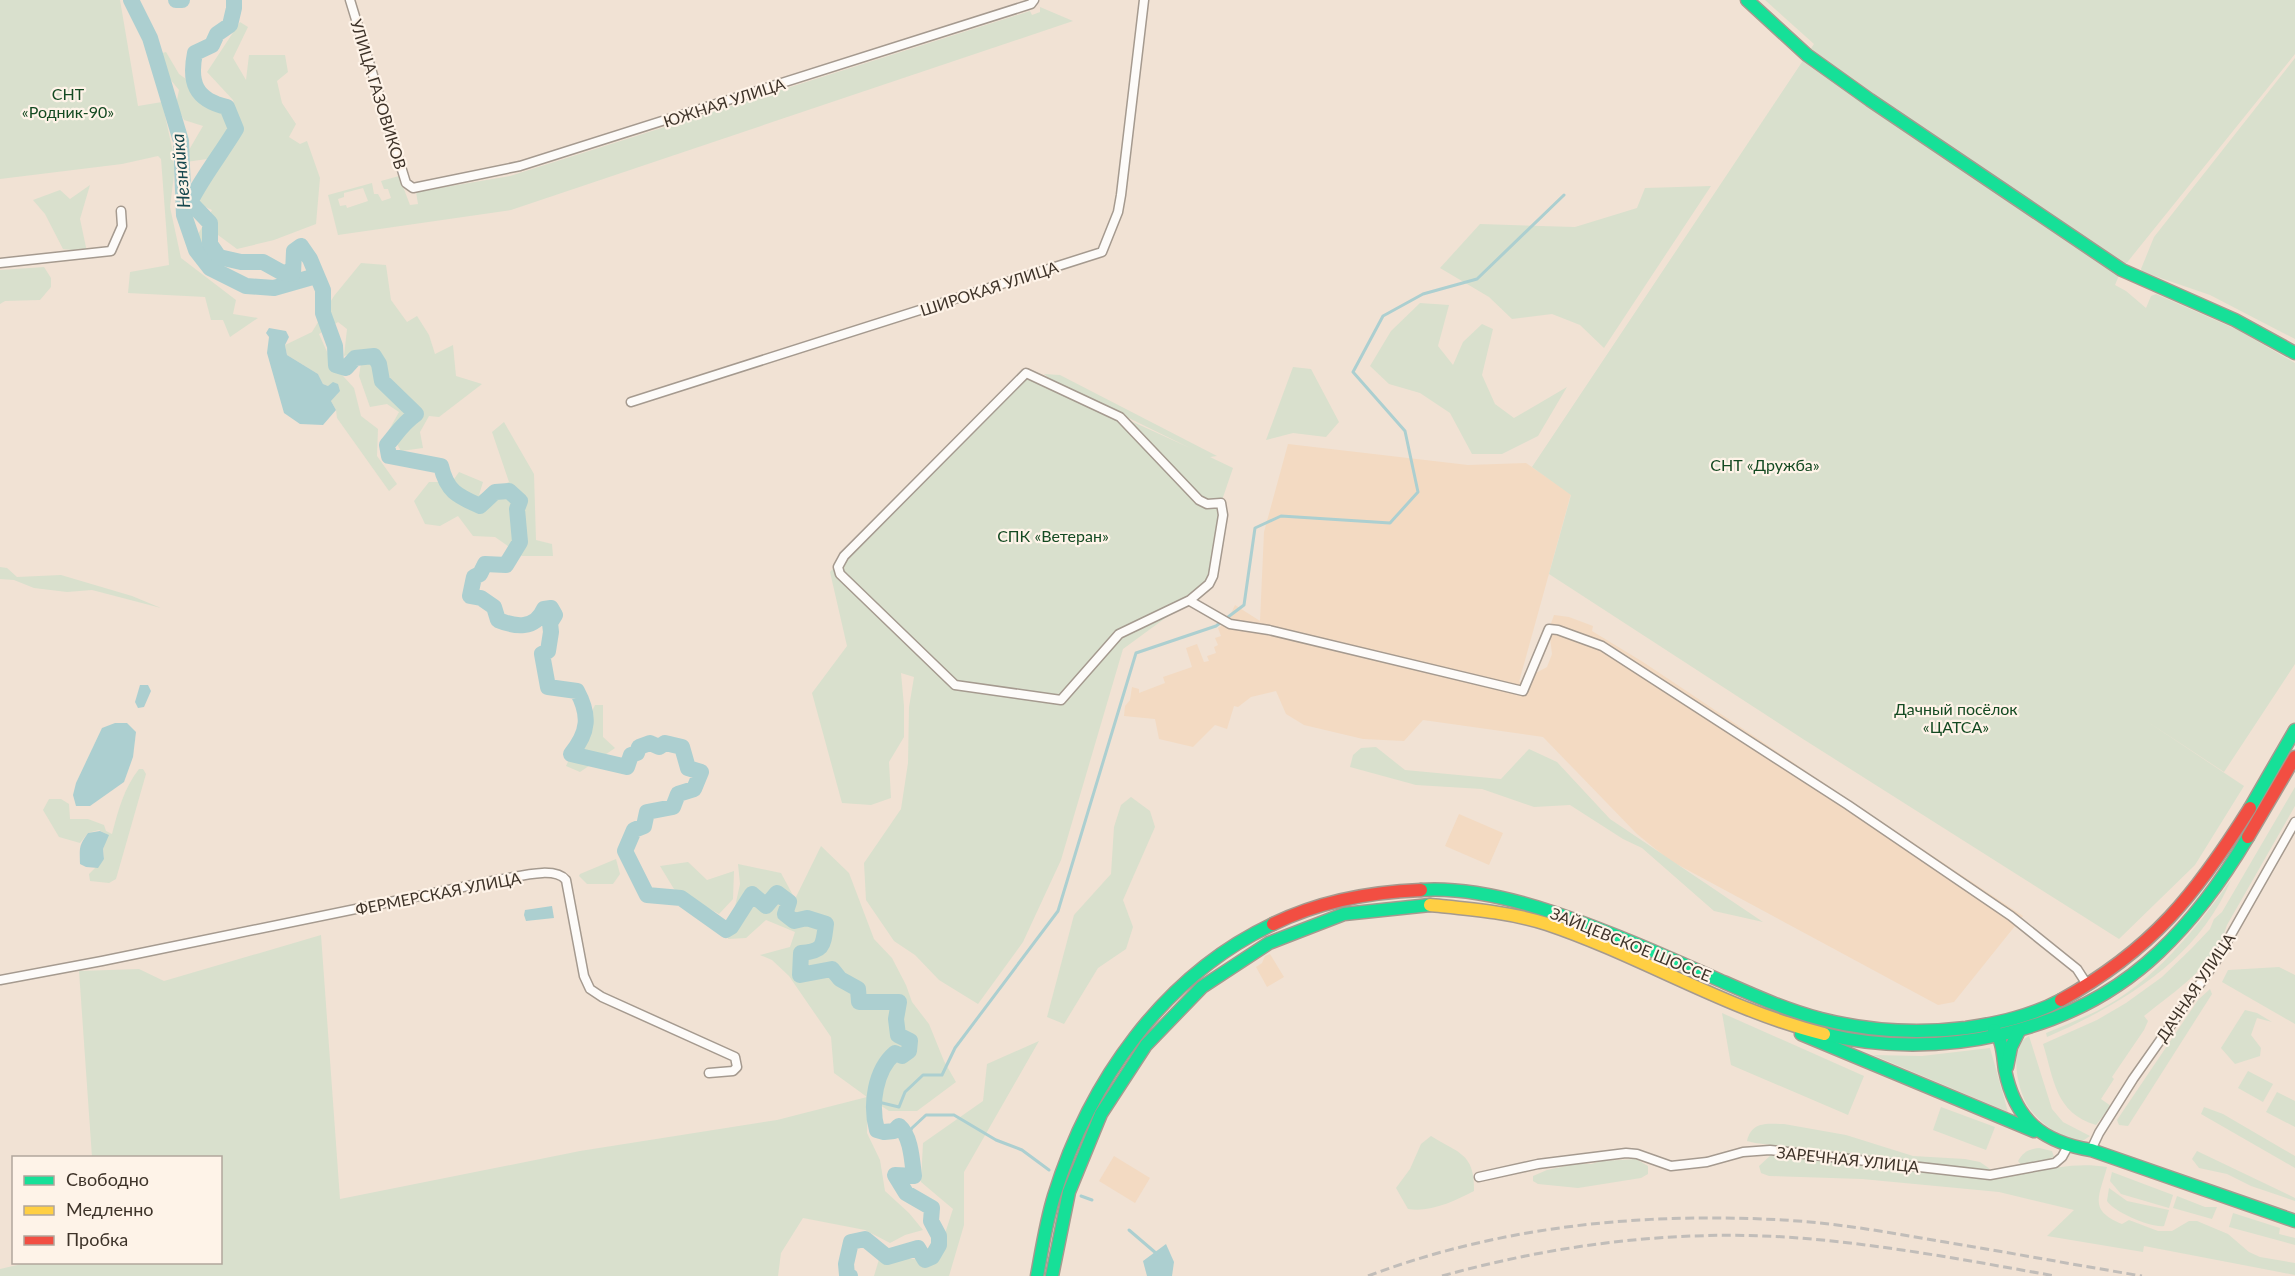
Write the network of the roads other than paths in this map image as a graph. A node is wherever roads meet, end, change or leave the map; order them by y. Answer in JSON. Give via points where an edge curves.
{"nodes":[{"id":1,"x":350,"y":0,"type":"edge"},
{"id":2,"x":1034,"y":0,"type":"edge"},
{"id":3,"x":1144,"y":0,"type":"edge"},
{"id":4,"x":1747,"y":0,"type":"edge"},
{"id":5,"x":410,"y":186,"type":"joint"},
{"id":6,"x":121,"y":211,"type":"dead end"},
{"id":7,"x":0,"y":262,"type":"edge"},
{"id":8,"x":2295,"y":353,"type":"edge"},
{"id":9,"x":631,"y":402,"type":"dead end"},
{"id":10,"x":1190,"y":601,"type":"junction"},
{"id":11,"x":2295,"y":730,"type":"edge"},
{"id":12,"x":2295,"y":757,"type":"edge"},
{"id":13,"x":2295,"y":822,"type":"edge"},
{"id":14,"x":0,"y":980,"type":"edge"},
{"id":15,"x":2088,"y":986,"type":"junction"},
{"id":16,"x":1751,"y":1011,"type":"junction"},
{"id":17,"x":2025,"y":1016,"type":"junction"},
{"id":18,"x":1981,"y":1024,"type":"junction"},
{"id":19,"x":2019,"y":1031,"type":"junction"},
{"id":20,"x":1998,"y":1036,"type":"junction"},
{"id":21,"x":709,"y":1072,"type":"dead end"},
{"id":22,"x":2007,"y":1077,"type":"junction"},
{"id":23,"x":2068,"y":1146,"type":"junction"},
{"id":24,"x":2091,"y":1150,"type":"junction"},
{"id":25,"x":1479,"y":1177,"type":"dead end"},
{"id":26,"x":2295,"y":1221,"type":"edge"},
{"id":27,"x":1037,"y":1276,"type":"edge"},
{"id":28,"x":1052,"y":1276,"type":"edge"}],
"edges":[{"from":1,"to":5,"type":"street","name":"УЛИЦА ГАЗОВИКОВ"},
{"from":2,"to":5,"type":"street","name":"ЮЖНАЯ УЛИЦА","via":[[519,166]]},
{"from":3,"to":9,"type":"street","name":"ШИРОКАЯ УЛИЦА","via":[[1121,195],[1102,252]]},
{"from":4,"to":8,"type":"main road","via":[[1807,55],[2122,270],[2235,320]]},
{"from":6,"to":7,"type":"street","via":[[122,226],[111,251]]},
{"from":10,"to":10,"type":"street","via":[[1213,576],[1221,503],[1199,500],[1120,417],[1026,373],[843,556],[838,567],[840,574],[955,685],[1060,700],[1119,634]]},
{"from":10,"to":15,"type":"street","via":[[1237,627],[1269,630],[1523,691],[1549,629],[1598,644],[1848,805],[2011,916],[2077,969]]},
{"from":11,"to":15,"type":"main road","name":"ЗАЙЦЕВСКОЕ ШОССЕ","via":[[2189,899],[2148,942]]},
{"from":12,"to":19,"type":"main road","name":"ЗАЙЦЕВСКОЕ ШОССЕ","via":[[2215,888],[2170,941],[2136,972],[2092,1001]]},
{"from":13,"to":24,"type":"street","name":"ДАЧНАЯ УЛИЦА","via":[[2216,961],[2133,1079]]},
{"from":14,"to":21,"type":"street","name":"ФЕРМЕРСКАЯ УЛИЦА","via":[[486,882],[557,873],[566,880],[580,965],[590,989],[735,1057],[737,1067],[733,1071]]},
{"from":15,"to":17,"type":"main road","name":"ЗАЙЦЕВСКОЕ ШОССЕ"},
{"from":16,"to":20,"type":"main road","name":"ЗАЙЦЕВСКОЕ ШОССЕ","via":[[1837,1038],[1875,1043],[1944,1045]]},
{"from":16,"to":23,"type":"main road"},
{"from":16,"to":28,"type":"main road","name":"ЗАЙЦЕВСКОЕ ШОССЕ","via":[[1555,927],[1492,910],[1441,904],[1404,905],[1347,913],[1301,927],[1245,955],[1210,980],[1171,1016],[1126,1072],[1086,1148],[1062,1223]]},
{"from":17,"to":18,"type":"main road","name":"ЗАЙЦЕВСКОЕ ШОССЕ"},
{"from":17,"to":20,"type":"main road"},
{"from":18,"to":20,"type":"main road","via":[[1991,1027]]},
{"from":18,"to":27,"type":"main road","name":"ЗАЙЦЕВСКОЕ ШОССЕ","via":[[1918,1032],[1832,1022],[1767,1001],[1564,915],[1486,894],[1401,890],[1338,900],[1294,914],[1235,944],[1197,972],[1140,1029],[1101,1084],[1074,1137],[1051,1206]]},
{"from":19,"to":20,"type":"main road","name":"ЗАЙЦЕВСКОЕ ШОССЕ"},
{"from":19,"to":22,"type":"main road","via":[[2011,1047]]},
{"from":20,"to":22,"type":"main road"},
{"from":22,"to":23,"type":"main road","via":[[2027,1121]]},
{"from":23,"to":24,"type":"main road"},
{"from":23,"to":25,"type":"street","name":"ЗАРЕЧНАЯ УЛИЦА","via":[[2055,1162],[1990,1175],[1770,1150],[1671,1166],[1626,1153],[1538,1164]]},
{"from":24,"to":26,"type":"main road"}]}
